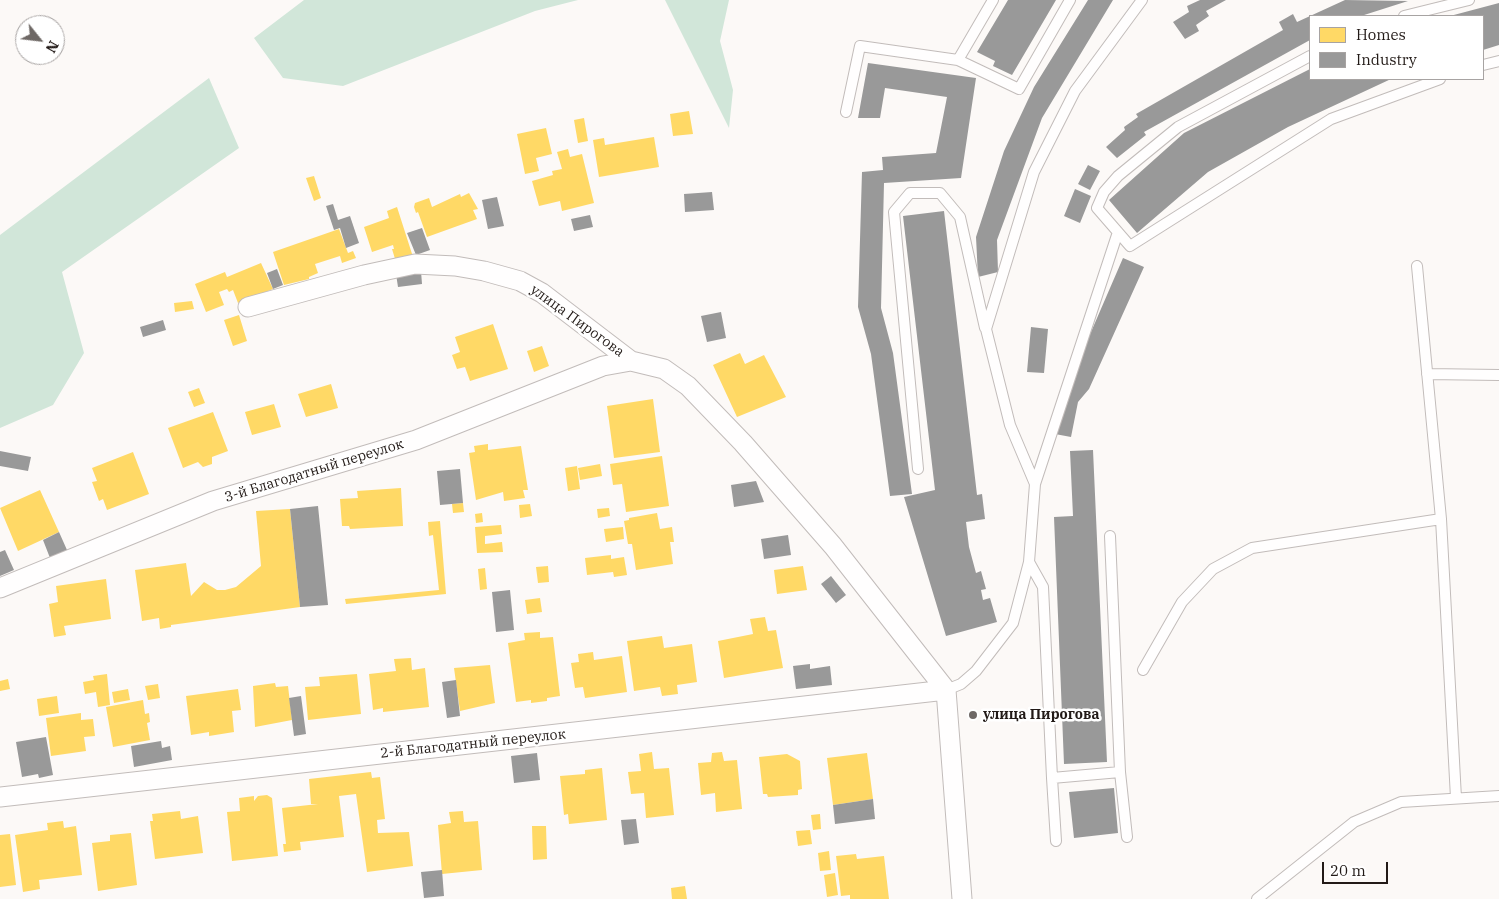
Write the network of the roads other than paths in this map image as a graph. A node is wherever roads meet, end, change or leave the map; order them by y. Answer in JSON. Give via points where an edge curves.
{"nodes":[{"id":1,"x":993,"y":0,"type":"edge"},
{"id":2,"x":1070,"y":0,"type":"edge"},
{"id":3,"x":1142,"y":0,"type":"edge"},
{"id":4,"x":1468,"y":0,"type":"edge"},
{"id":5,"x":1408,"y":15,"type":"edge"},
{"id":6,"x":1309,"y":57,"type":"edge"},
{"id":7,"x":958,"y":60,"type":"junction"},
{"id":8,"x":1499,"y":61,"type":"edge"},
{"id":9,"x":1484,"y":65,"type":"edge"},
{"id":10,"x":1437,"y":80,"type":"edge"},
{"id":11,"x":846,"y":112,"type":"dead end"},
{"id":12,"x":1118,"y":232,"type":"junction"},
{"id":13,"x":1417,"y":266,"type":"dead end"},
{"id":14,"x":248,"y":307,"type":"dead end"},
{"id":15,"x":986,"y":329,"type":"junction"},
{"id":16,"x":631,"y":361,"type":"junction"},
{"id":17,"x":1427,"y":374,"type":"junction"},
{"id":18,"x":1499,"y":375,"type":"edge"},
{"id":19,"x":918,"y":469,"type":"dead end"},
{"id":20,"x":1035,"y":484,"type":"junction"},
{"id":21,"x":1441,"y":519,"type":"junction"},
{"id":22,"x":1110,"y":536,"type":"dead end"},
{"id":23,"x":1029,"y":562,"type":"junction"},
{"id":24,"x":0,"y":588,"type":"edge"},
{"id":25,"x":1143,"y":670,"type":"dead end"},
{"id":26,"x":946,"y":690,"type":"junction"},
{"id":27,"x":1120,"y":772,"type":"junction"},
{"id":28,"x":1052,"y":778,"type":"junction"},
{"id":29,"x":1499,"y":796,"type":"edge"},
{"id":30,"x":0,"y":797,"type":"edge"},
{"id":31,"x":1456,"y":798,"type":"junction"},
{"id":32,"x":1128,"y":837,"type":"dead end"},
{"id":33,"x":1056,"y":841,"type":"dead end"},
{"id":34,"x":962,"y":899,"type":"edge"},
{"id":35,"x":1257,"y":899,"type":"edge"}],
"edges":[{"from":1,"to":7,"type":"lane"},
{"from":2,"to":7,"type":"lane","via":[[1019,89]]},
{"from":3,"to":15,"type":"lane","via":[[1074,91],[1034,172]]},
{"from":4,"to":5,"type":"lane"},
{"from":6,"to":12,"type":"lane","via":[[1178,127],[1118,176],[1104,192],[1097,208]]},
{"from":7,"to":11,"type":"lane","via":[[860,46]]},
{"from":8,"to":9,"type":"lane"},
{"from":10,"to":12,"type":"lane","via":[[1332,119],[1130,246]]},
{"from":12,"to":20,"type":"lane"},
{"from":13,"to":17,"type":"lane"},
{"from":14,"to":16,"type":"street","name":"улица Пирогова","via":[[415,264],[455,266],[520,281],[542,293]]},
{"from":15,"to":19,"type":"lane","via":[[960,217],[940,193],[910,194],[894,212]]},
{"from":15,"to":20,"type":"lane","via":[[1010,425]]},
{"from":16,"to":24,"type":"street","name":"3-й Благодатный переулок","via":[[603,366],[416,440],[213,501]]},
{"from":16,"to":26,"type":"street","name":"улица Пирогова","via":[[664,369],[688,386],[743,443],[833,546]]},
{"from":17,"to":18,"type":"lane"},
{"from":17,"to":21,"type":"lane"},
{"from":20,"to":23,"type":"lane"},
{"from":21,"to":25,"type":"lane","via":[[1252,548],[1213,569],[1182,602]]},
{"from":21,"to":31,"type":"lane"},
{"from":22,"to":27,"type":"lane"},
{"from":23,"to":26,"type":"lane","via":[[1013,623],[976,671],[961,684]]},
{"from":23,"to":28,"type":"lane","via":[[1043,587]]},
{"from":26,"to":30,"type":"street","name":"2-й Благодатный переулок"},
{"from":26,"to":34,"type":"street"},
{"from":27,"to":28,"type":"lane"},
{"from":27,"to":32,"type":"lane"},
{"from":28,"to":33,"type":"lane"},
{"from":29,"to":31,"type":"lane"},
{"from":31,"to":35,"type":"lane","via":[[1401,802],[1354,822]]}]}
